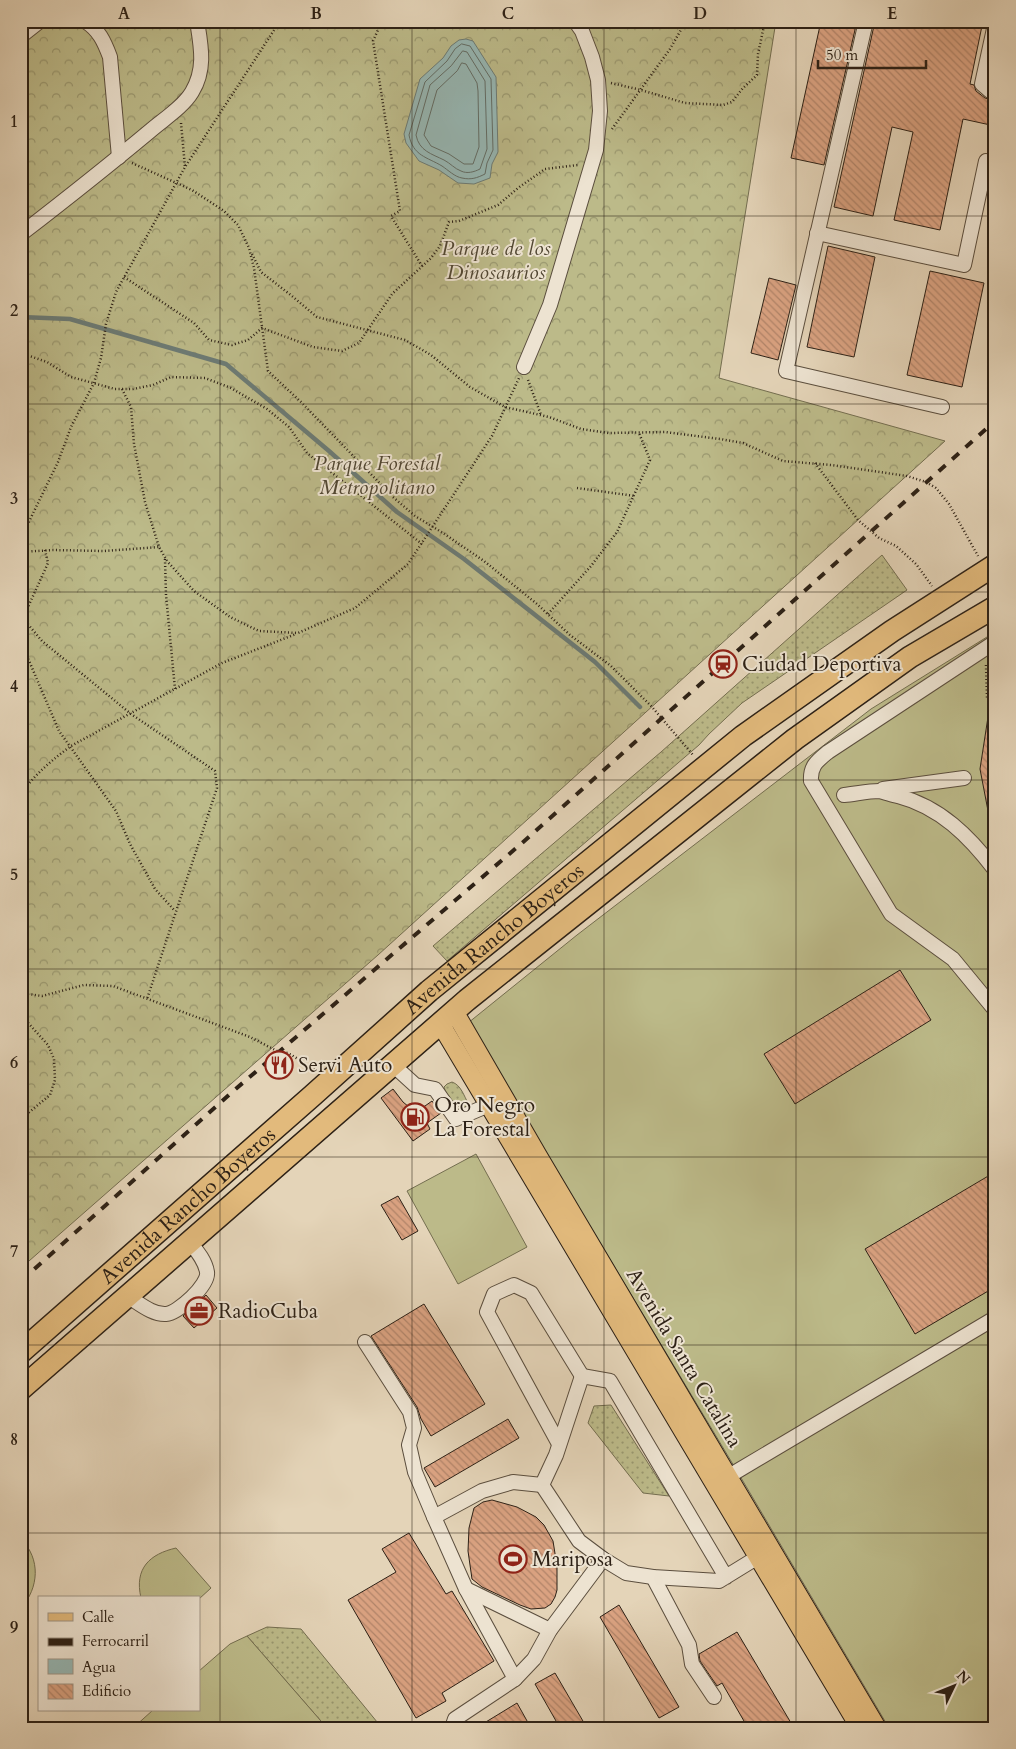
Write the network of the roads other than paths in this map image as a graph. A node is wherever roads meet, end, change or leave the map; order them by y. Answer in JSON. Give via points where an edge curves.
{"nodes":[{"id":1,"x":40,"y":21,"type":"edge"},
{"id":2,"x":85,"y":21,"type":"edge"},
{"id":3,"x":197,"y":21,"type":"edge"},
{"id":4,"x":575,"y":21,"type":"edge"},
{"id":5,"x":866,"y":21,"type":"edge"},
{"id":6,"x":995,"y":24,"type":"edge"},
{"id":7,"x":21,"y":36,"type":"edge"},
{"id":8,"x":995,"y":92,"type":"edge"},
{"id":9,"x":119,"y":157,"type":"junction"},
{"id":10,"x":986,"y":161,"type":"dead end"},
{"id":11,"x":817,"y":233,"type":"junction"},
{"id":12,"x":21,"y":234,"type":"edge"},
{"id":13,"x":524,"y":367,"type":"road end"},
{"id":14,"x":942,"y":407,"type":"dead end"},
{"id":15,"x":991,"y":568,"type":"edge"},
{"id":16,"x":995,"y":607,"type":"edge"},
{"id":17,"x":990,"y":645,"type":"edge"},
{"id":18,"x":964,"y":778,"type":"dead end"},
{"id":19,"x":818,"y":792,"type":"junction"},
{"id":20,"x":844,"y":795,"type":"junction"},
{"id":21,"x":995,"y":870,"type":"edge"},
{"id":22,"x":471,"y":956,"type":"junction"},
{"id":23,"x":995,"y":1010,"type":"edge"},
{"id":24,"x":451,"y":1013,"type":"junction"},
{"id":25,"x":373,"y":1041,"type":"junction"},
{"id":26,"x":392,"y":1064,"type":"junction"},
{"id":27,"x":489,"y":1105,"type":"junction"},
{"id":28,"x":189,"y":1241,"type":"junction"},
{"id":29,"x":127,"y":1296,"type":"junction"},
{"id":30,"x":995,"y":1318,"type":"edge"},
{"id":31,"x":365,"y":1342,"type":"dead end"},
{"id":32,"x":21,"y":1352,"type":"edge"},
{"id":33,"x":582,"y":1376,"type":"junction"},
{"id":34,"x":21,"y":1389,"type":"edge"},
{"id":35,"x":559,"y":1444,"type":"junction"},
{"id":36,"x":728,"y":1476,"type":"junction"},
{"id":37,"x":542,"y":1485,"type":"junction"},
{"id":38,"x":434,"y":1517,"type":"junction"},
{"id":39,"x":758,"y":1557,"type":"junction"},
{"id":40,"x":602,"y":1559,"type":"junction"},
{"id":41,"x":653,"y":1577,"type":"junction"},
{"id":42,"x":726,"y":1577,"type":"junction"},
{"id":43,"x":466,"y":1589,"type":"junction"},
{"id":44,"x":550,"y":1630,"type":"junction"},
{"id":45,"x":515,"y":1679,"type":"junction"},
{"id":46,"x":714,"y":1697,"type":"dead end"},
{"id":47,"x":452,"y":1728,"type":"edge"},
{"id":48,"x":860,"y":1728,"type":"edge"},
{"id":49,"x":877,"y":1728,"type":"edge"}],
"edges":[{"from":1,"to":7,"type":"lane"},
{"from":2,"to":9,"type":"lane","via":[[105,42],[110,57]]},
{"from":3,"to":9,"type":"lane","via":[[202,56],[192,93]]},
{"from":4,"to":13,"type":"lane","via":[[582,31],[598,80],[600,112],[596,150],[550,305]]},
{"from":5,"to":11,"type":"lane"},
{"from":6,"to":8,"type":"lane","via":[[982,84]]},
{"from":9,"to":12,"type":"lane"},
{"from":10,"to":11,"type":"lane","via":[[964,265]]},
{"from":11,"to":14,"type":"lane","via":[[786,371]]},
{"from":15,"to":22,"type":"highway","name":"Avenida Rancho Boyeros","via":[[892,631],[775,713]]},
{"from":16,"to":24,"type":"highway","name":"Avenida Rancho Boyeros","via":[[910,658],[795,739]]},
{"from":17,"to":19,"type":"lane","via":[[817,761],[811,769],[811,781]]},
{"from":18,"to":20,"type":"lane"},
{"from":19,"to":20,"type":"lane"},
{"from":19,"to":23,"type":"lane","via":[[891,914],[953,959]]},
{"from":20,"to":21,"type":"lane","via":[[880,791],[924,806],[952,823]]},
{"from":22,"to":24,"type":"highway","via":[[441,988]]},
{"from":22,"to":25,"type":"highway","name":"Avenida Rancho Boyeros"},
{"from":24,"to":25,"type":"highway","via":[[422,1013]]},
{"from":24,"to":26,"type":"highway","name":"Avenida Rancho Boyeros"},
{"from":24,"to":27,"type":"main road","name":"Avenida Santa Catalina"},
{"from":24,"to":36,"type":"main road","name":"Avenida Santa Catalina"},
{"from":25,"to":32,"type":"highway","name":"Avenida Rancho Boyeros"},
{"from":26,"to":27,"type":"lane","via":[[414,1085],[435,1089],[456,1119]]},
{"from":26,"to":28,"type":"highway","name":"Avenida Rancho Boyeros"},
{"from":27,"to":39,"type":"main road","name":"Avenida Santa Catalina"},
{"from":28,"to":29,"type":"highway","name":"Avenida Rancho Boyeros"},
{"from":28,"to":29,"type":"lane","via":[[207,1270],[201,1289],[178,1309],[166,1314],[154,1312]]},
{"from":29,"to":34,"type":"highway","name":"Avenida Rancho Boyeros"},
{"from":30,"to":36,"type":"lane"},
{"from":31,"to":38,"type":"lane","via":[[410,1412],[414,1428],[409,1445],[415,1472]]},
{"from":33,"to":35,"type":"lane"},
{"from":33,"to":35,"type":"lane","via":[[531,1293],[514,1285],[494,1294],[487,1312]]},
{"from":33,"to":42,"type":"lane","via":[[610,1381]]},
{"from":35,"to":37,"type":"lane"},
{"from":36,"to":49,"type":"main road","name":"Avenida Santa Catalina"},
{"from":37,"to":38,"type":"lane","via":[[513,1482],[482,1491]]},
{"from":37,"to":40,"type":"lane","via":[[579,1541]]},
{"from":38,"to":43,"type":"lane"},
{"from":39,"to":42,"type":"lane"},
{"from":39,"to":48,"type":"main road","name":"Avenida Santa Catalina"},
{"from":40,"to":41,"type":"lane","via":[[626,1573]]},
{"from":40,"to":44,"type":"lane"},
{"from":41,"to":42,"type":"lane","via":[[719,1581]]},
{"from":41,"to":46,"type":"lane","via":[[689,1644],[692,1664]]},
{"from":43,"to":44,"type":"lane"},
{"from":43,"to":45,"type":"lane"},
{"from":44,"to":45,"type":"lane","via":[[534,1659]]},
{"from":45,"to":47,"type":"lane","via":[[455,1719]]}]}
